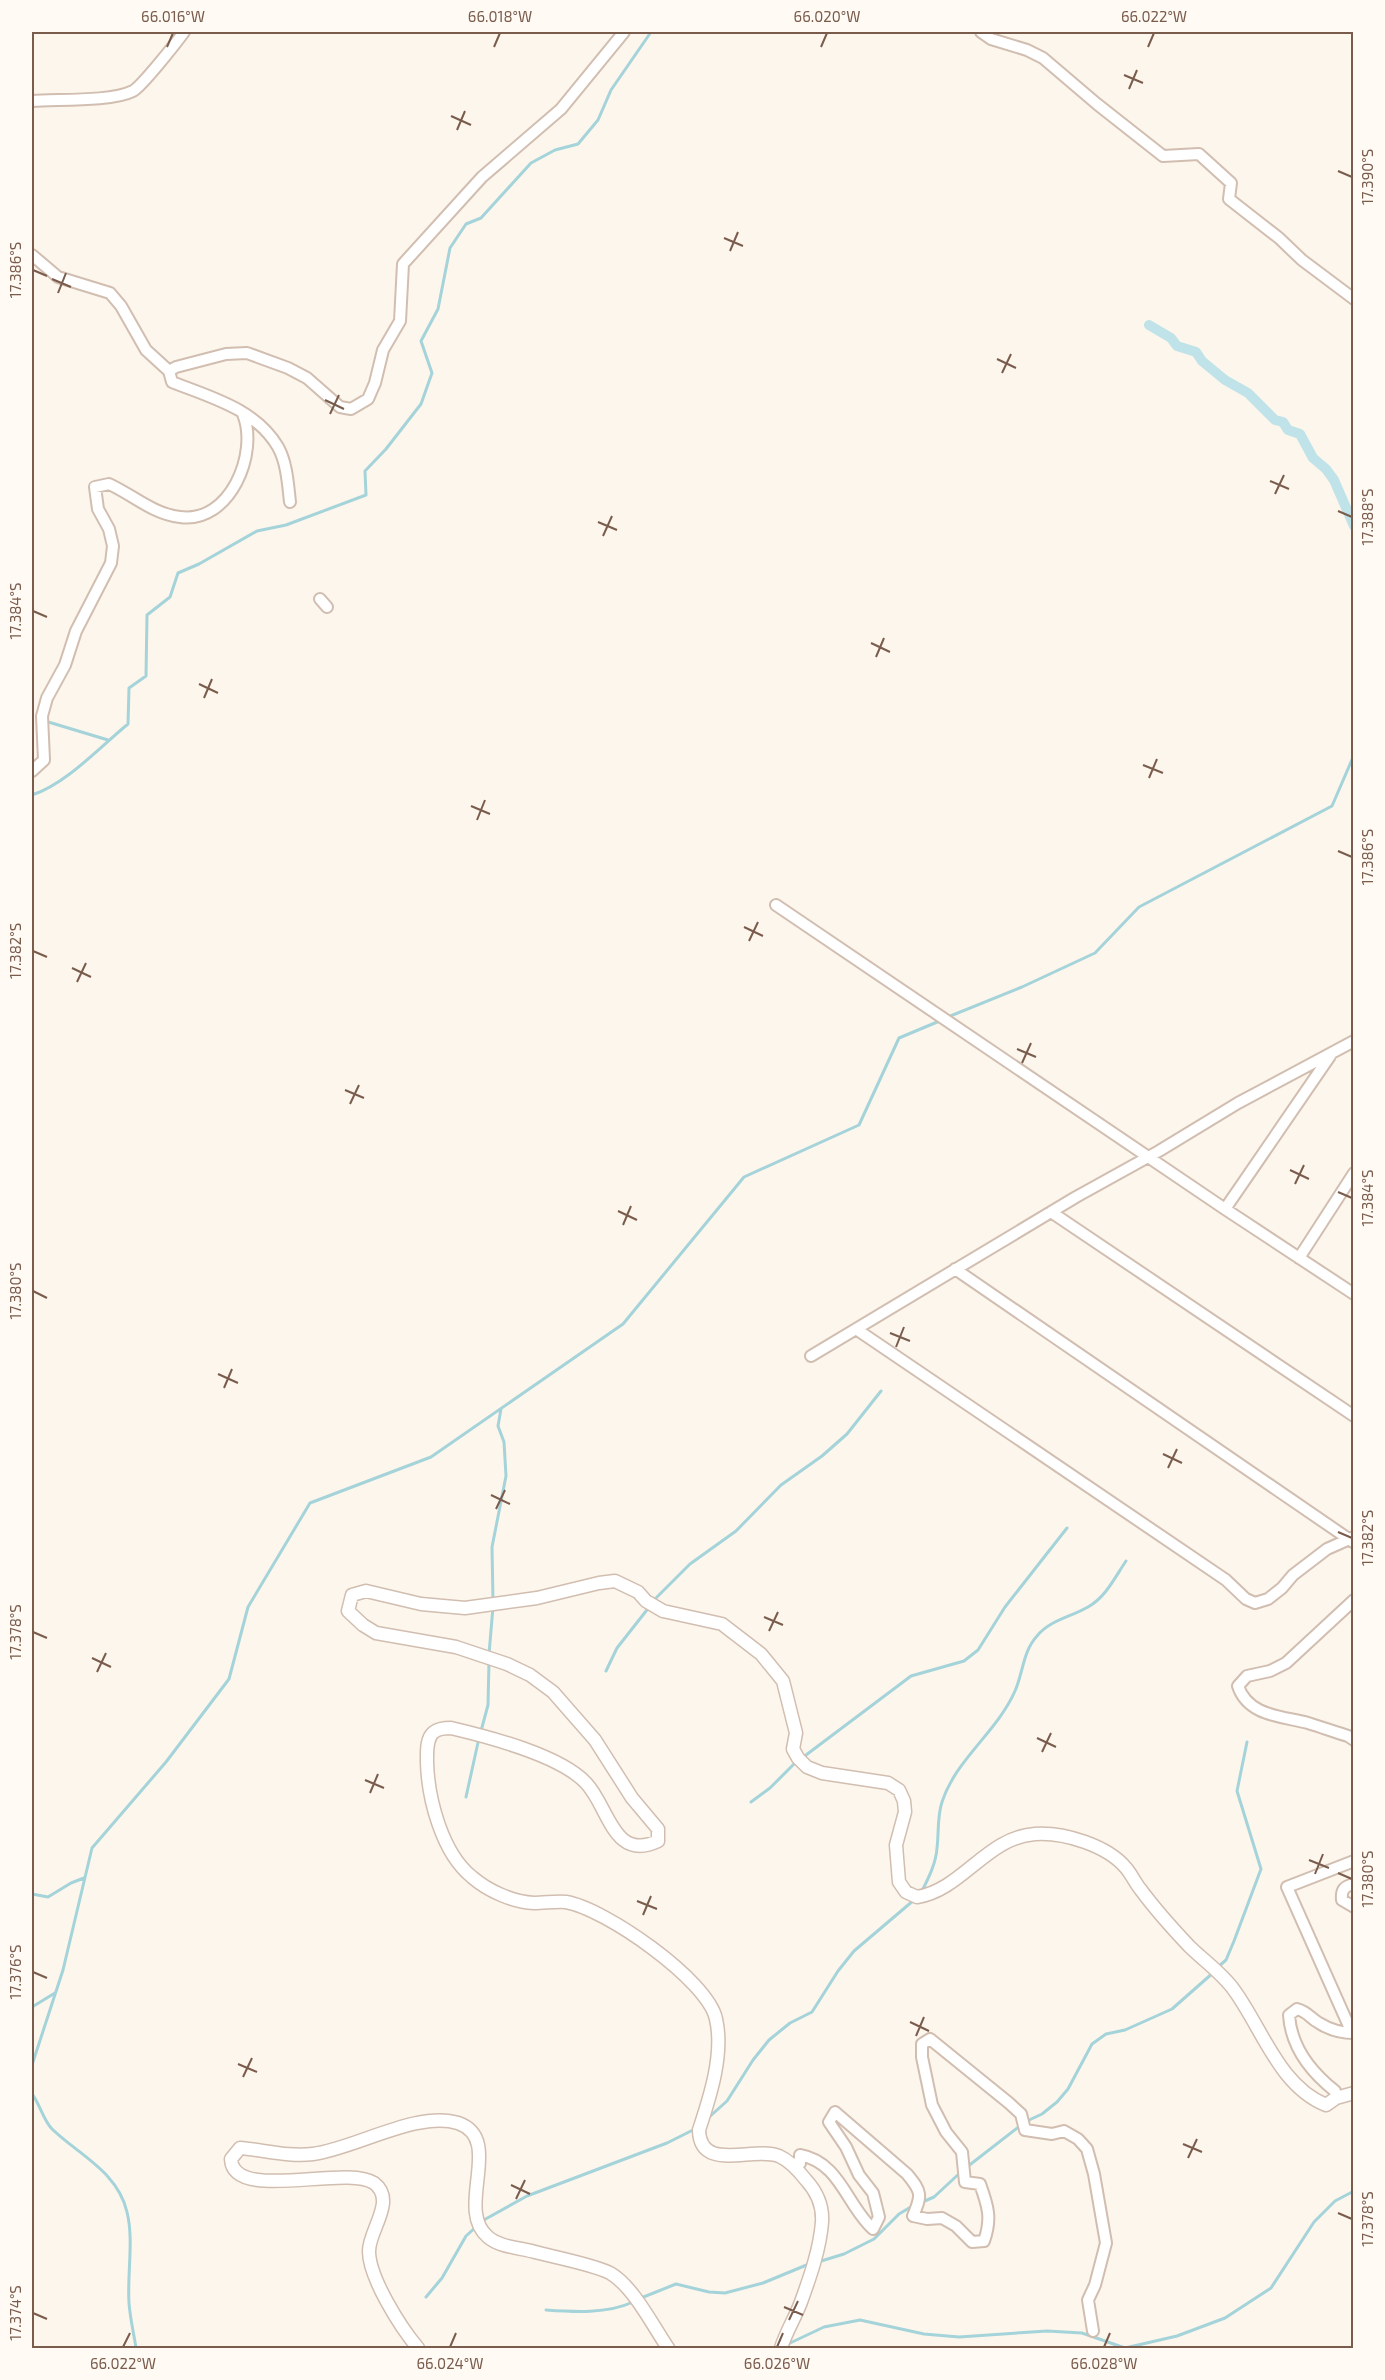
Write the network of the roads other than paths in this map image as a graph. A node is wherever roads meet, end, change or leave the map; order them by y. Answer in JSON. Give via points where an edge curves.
{"nodes":[{"id":1,"x":184,"y":32,"type":"edge"},
{"id":2,"x":624,"y":32,"type":"edge"},
{"id":3,"x":981,"y":32,"type":"edge"},
{"id":4,"x":32,"y":101,"type":"edge"},
{"id":5,"x":32,"y":255,"type":"edge"},
{"id":6,"x":1353,"y":299,"type":"edge"},
{"id":7,"x":169,"y":371,"type":"junction"},
{"id":8,"x":243,"y":414,"type":"junction"},
{"id":9,"x":290,"y":502,"type":"dead end"},
{"id":10,"x":32,"y":771,"type":"edge"},
{"id":11,"x":776,"y":905,"type":"dead end"},
{"id":12,"x":1353,"y":1041,"type":"edge"},
{"id":13,"x":1330,"y":1055,"type":"junction"},
{"id":14,"x":1149,"y":1157,"type":"junction"},
{"id":15,"x":1353,"y":1173,"type":"edge"},
{"id":16,"x":1225,"y":1209,"type":"junction"},
{"id":17,"x":1051,"y":1212,"type":"junction"},
{"id":18,"x":1299,"y":1258,"type":"junction"},
{"id":19,"x":955,"y":1269,"type":"junction"},
{"id":20,"x":1353,"y":1294,"type":"edge"},
{"id":21,"x":856,"y":1329,"type":"junction"},
{"id":22,"x":811,"y":1356,"type":"dead end"},
{"id":23,"x":1353,"y":1416,"type":"edge"},
{"id":24,"x":1352,"y":1539,"type":"edge"},
{"id":25,"x":1353,"y":1600,"type":"edge"},
{"id":26,"x":1353,"y":1740,"type":"edge"},
{"id":27,"x":1353,"y":1861,"type":"edge"},
{"id":28,"x":1353,"y":1884,"type":"edge"},
{"id":29,"x":1353,"y":1907,"type":"edge"},
{"id":30,"x":1353,"y":2033,"type":"edge"},
{"id":31,"x":1353,"y":2093,"type":"edge"},
{"id":32,"x":1336,"y":2098,"type":"junction"},
{"id":33,"x":791,"y":2164,"type":"junction"},
{"id":34,"x":1093,"y":2331,"type":"dead end"},
{"id":35,"x":418,"y":2349,"type":"edge"},
{"id":36,"x":668,"y":2349,"type":"edge"},
{"id":37,"x":781,"y":2349,"type":"edge"}],
"edges":[{"from":1,"to":4,"type":"street","via":[[134,91]]},
{"from":2,"to":7,"type":"street","via":[[561,109],[482,177],[403,264],[400,321],[383,350],[368,399],[351,409],[340,407],[307,378],[247,353],[226,354]]},
{"from":3,"to":6,"type":"street","via":[[1043,58],[1163,156],[1200,154],[1231,183],[1229,198],[1234,204]]},
{"from":5,"to":7,"type":"street","via":[[58,277],[110,293],[146,350]]},
{"from":7,"to":8,"type":"street","via":[[172,382],[221,400]]},
{"from":8,"to":9,"type":"street","via":[[270,436],[279,449]]},
{"from":8,"to":10,"type":"street","via":[[249,438],[241,472],[224,500],[200,515],[167,515],[109,484],[95,488],[98,509],[109,529],[111,563],[47,698],[42,716],[44,760]]},
{"from":11,"to":14,"type":"street"},
{"from":12,"to":13,"type":"street"},
{"from":13,"to":14,"type":"street","via":[[1238,1103]]},
{"from":13,"to":16,"type":"street"},
{"from":14,"to":16,"type":"street"},
{"from":14,"to":17,"type":"street"},
{"from":15,"to":18,"type":"street"},
{"from":16,"to":18,"type":"street"},
{"from":17,"to":19,"type":"street"},
{"from":17,"to":23,"type":"street"},
{"from":18,"to":20,"type":"street"},
{"from":19,"to":21,"type":"street"},
{"from":19,"to":24,"type":"street"},
{"from":21,"to":22,"type":"street"},
{"from":21,"to":24,"type":"street","via":[[1255,1603],[1268,1599],[1327,1549]]},
{"from":25,"to":26,"type":"street","via":[[1286,1663],[1247,1676],[1238,1686],[1246,1702],[1270,1715]]},
{"from":27,"to":30,"type":"street","via":[[1287,1887]]},
{"from":28,"to":29,"type":"street","via":[[1341,1894],[1342,1900]]},
{"from":30,"to":32,"type":"street","via":[[1317,2022],[1298,2009],[1289,2015],[1290,2027],[1306,2061],[1335,2091]]},
{"from":31,"to":32,"type":"street"},
{"from":32,"to":33,"type":"street","via":[[1326,2105],[1311,2099],[1291,2079],[1232,1987],[1188,1945],[1125,1866],[1091,1845],[1055,1833],[1013,1838],[936,1892],[917,1897],[906,1892],[899,1882],[897,1866],[896,1845],[904,1812],[899,1790],[888,1783],[807,1767],[793,1749],[796,1733],[783,1681],[761,1654],[722,1624],[663,1611],[615,1581],[465,1608],[421,1604],[366,1591],[352,1595],[348,1611],[376,1633],[456,1647],[530,1675],[553,1692],[595,1740],[632,1798],[658,1829],[658,1840],[645,1847],[632,1845],[618,1836],[588,1784],[566,1767],[529,1751],[451,1728],[433,1732],[427,1753],[428,1786],[440,1829],[455,1858],[479,1882],[507,1897],[532,1903],[567,1902],[597,1912],[625,1928],[699,1988],[716,2018],[718,2036],[699,2142],[720,2155],[768,2154]]},
{"from":33,"to":34,"type":"street","via":[[800,2163],[800,2155],[814,2157],[841,2184],[862,2220],[873,2229],[879,2217],[873,2193],[829,2122],[835,2112],[917,2186],[920,2198],[913,2216],[942,2218],[972,2242],[984,2241],[989,2227],[980,2184],[965,2182],[962,2152],[932,2105],[922,2057],[922,2044],[930,2039],[1009,2103],[1021,2115],[1025,2130],[1052,2134],[1064,2131],[1087,2149],[1106,2243],[1088,2300]]},
{"from":33,"to":37,"type":"street","via":[[812,2186],[820,2202],[822,2220],[800,2303]]},
{"from":35,"to":36,"type":"street","via":[[397,2319],[370,2261],[369,2250],[383,2207],[380,2189],[366,2180],[349,2177],[244,2178],[232,2167],[231,2158],[240,2148],[311,2154],[402,2126],[459,2123],[470,2130],[479,2144],[477,2221],[489,2238],[610,2273],[627,2288]]}]}
